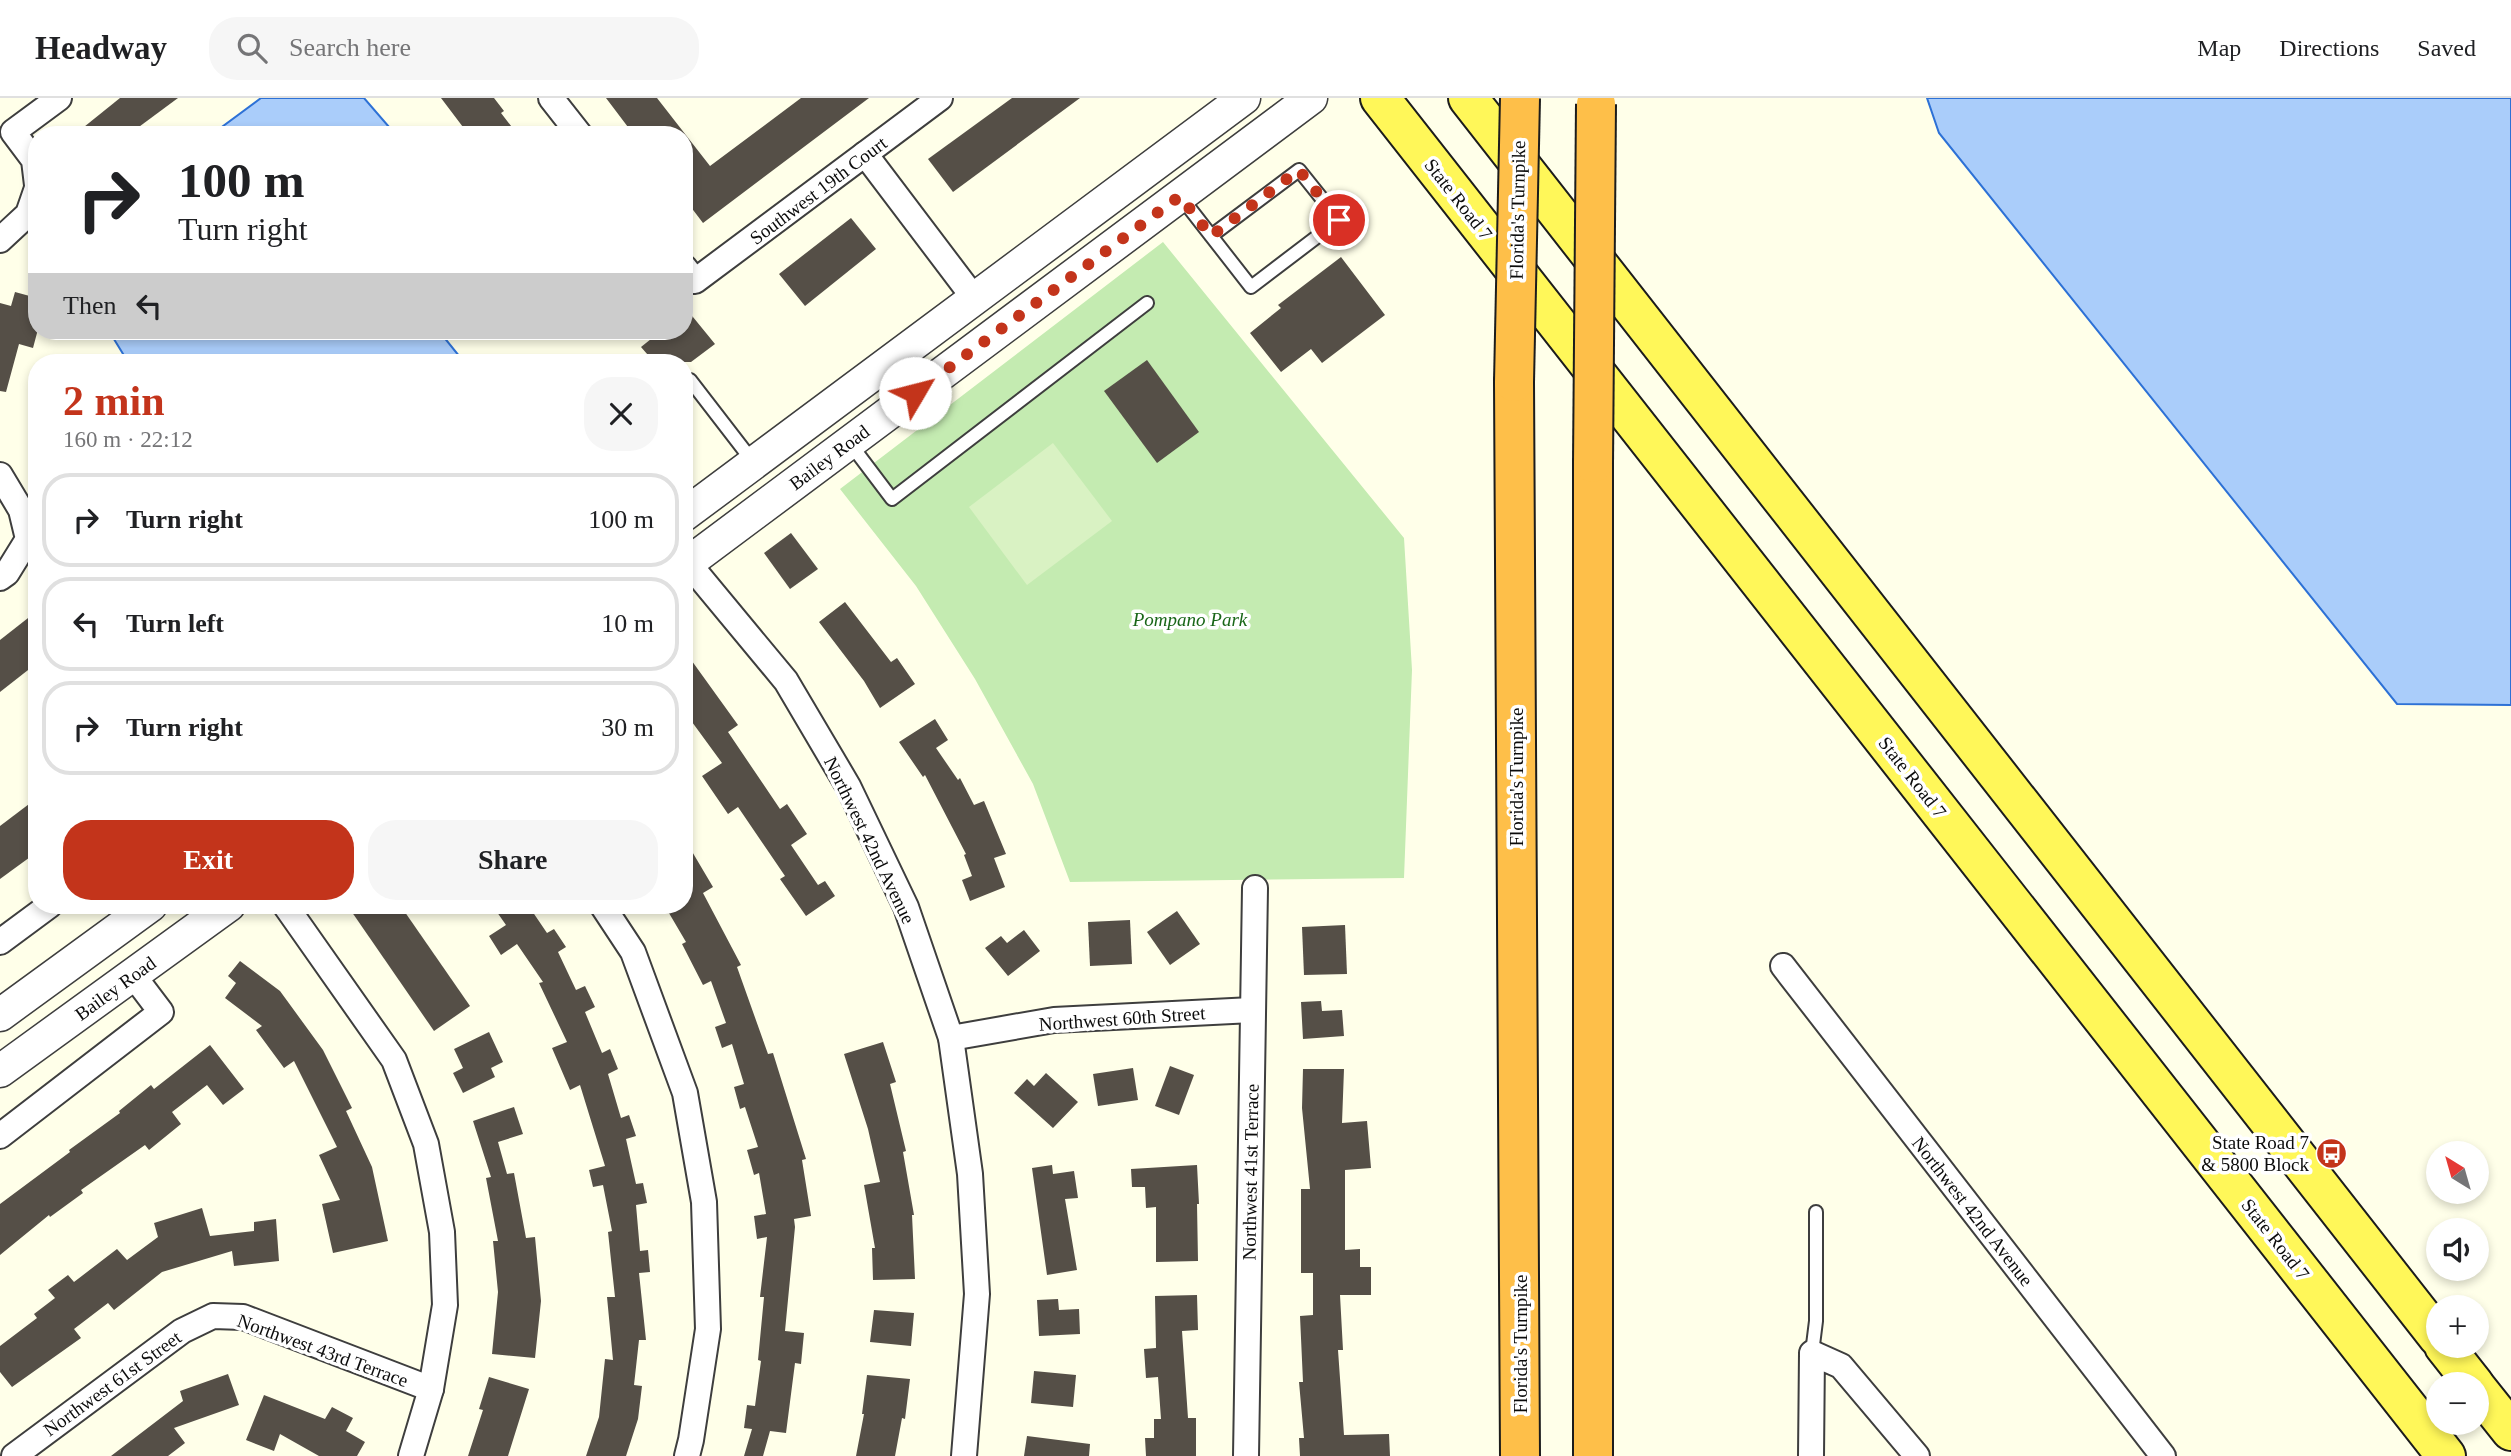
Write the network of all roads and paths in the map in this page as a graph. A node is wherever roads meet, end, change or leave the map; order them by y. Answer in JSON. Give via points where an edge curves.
{"nodes":[{"id":1,"x":59,"y":98,"type":"edge"},
{"id":2,"x":551,"y":98,"type":"edge"},
{"id":3,"x":940,"y":98,"type":"edge"},
{"id":4,"x":1244,"y":98,"type":"edge"},
{"id":5,"x":1311,"y":98,"type":"edge"},
{"id":6,"x":1380,"y":98,"type":"edge"},
{"id":7,"x":1468,"y":98,"type":"edge"},
{"id":8,"x":1520,"y":98,"type":"edge"},
{"id":9,"x":1596,"y":101,"type":"edge"},
{"id":10,"x":6,"y":123,"type":"edge"},
{"id":11,"x":573,"y":126,"type":"edge"},
{"id":12,"x":28,"y":152,"type":"edge"},
{"id":13,"x":865,"y":154,"type":"junction"},
{"id":14,"x":1180,"y":196,"type":"junction"},
{"id":15,"x":28,"y":211,"type":"edge"},
{"id":16,"x":1211,"y":236,"type":"junction"},
{"id":17,"x":0,"y":240,"type":"edge"},
{"id":18,"x":693,"y":272,"type":"edge"},
{"id":19,"x":974,"y":298,"type":"junction"},
{"id":20,"x":1147,"y":303,"type":"dead end"},
{"id":21,"x":693,"y":383,"type":"edge"},
{"id":22,"x":825,"y":410,"type":"junction"},
{"id":23,"x":849,"y":442,"type":"junction"},
{"id":24,"x":754,"y":463,"type":"junction"},
{"id":25,"x":0,"y":475,"type":"edge"},
{"id":26,"x":693,"y":508,"type":"edge"},
{"id":27,"x":693,"y":557,"type":"edge"},
{"id":28,"x":693,"y":570,"type":"edge"},
{"id":29,"x":0,"y":578,"type":"edge"},
{"id":30,"x":1255,"y":888,"type":"dead end"},
{"id":31,"x":38,"y":914,"type":"edge"},
{"id":32,"x":139,"y":914,"type":"edge"},
{"id":33,"x":217,"y":914,"type":"edge"},
{"id":34,"x":291,"y":914,"type":"edge"},
{"id":35,"x":608,"y":914,"type":"edge"},
{"id":36,"x":0,"y":943,"type":"edge"},
{"id":37,"x":1783,"y":966,"type":"dead end"},
{"id":38,"x":133,"y":975,"type":"junction"},
{"id":39,"x":1252,"y":1010,"type":"junction"},
{"id":40,"x":0,"y":1015,"type":"edge"},
{"id":41,"x":951,"y":1038,"type":"junction"},
{"id":42,"x":0,"y":1071,"type":"edge"},
{"id":43,"x":0,"y":1136,"type":"edge"},
{"id":44,"x":1816,"y":1212,"type":"dead end"},
{"id":45,"x":213,"y":1315,"type":"joint"},
{"id":46,"x":2426,"y":1322,"type":"edge"},
{"id":47,"x":1812,"y":1353,"type":"junction"},
{"id":48,"x":2454,"y":1358,"type":"edge"},
{"id":49,"x":2465,"y":1372,"type":"edge"},
{"id":50,"x":431,"y":1390,"type":"junction"},
{"id":51,"x":2489,"y":1403,"type":"edge"},
{"id":52,"x":2511,"y":1431,"type":"edge"},
{"id":53,"x":14,"y":1456,"type":"edge"},
{"id":54,"x":411,"y":1456,"type":"edge"},
{"id":55,"x":687,"y":1456,"type":"edge"},
{"id":56,"x":964,"y":1456,"type":"edge"},
{"id":57,"x":1246,"y":1456,"type":"edge"},
{"id":58,"x":1520,"y":1456,"type":"edge"},
{"id":59,"x":1593,"y":1456,"type":"edge"},
{"id":60,"x":1811,"y":1456,"type":"edge"},
{"id":61,"x":1917,"y":1456,"type":"edge"},
{"id":62,"x":2163,"y":1456,"type":"edge"},
{"id":63,"x":2446,"y":1456,"type":"edge"}],
"edges":[{"from":1,"to":10,"type":"street"},
{"from":2,"to":11,"type":"street"},
{"from":3,"to":13,"type":"street","name":"Southwest 19th Court"},
{"from":4,"to":19,"type":"street","name":"Bailey Road"},
{"from":5,"to":14,"type":"street","name":"Bailey Road"},
{"from":6,"to":63,"type":"main road","name":"State Road 7"},
{"from":7,"to":46,"type":"main road"},
{"from":8,"to":58,"type":"highway","name":"Florida's Turnpike","bridge":true,"via":[[1514,382]]},
{"from":9,"to":59,"type":"highway","bridge":true},
{"from":10,"to":12,"type":"street"},
{"from":13,"to":18,"type":"street","name":"Southwest 19th Court"},
{"from":13,"to":19,"type":"street"},
{"from":14,"to":16,"type":"lane"},
{"from":14,"to":23,"type":"street","name":"Bailey Road"},
{"from":15,"to":17,"type":"street"},
{"from":16,"to":16,"type":"lane","via":[[1251,287],[1339,220],[1299,170]]},
{"from":19,"to":22,"type":"street","name":"Bailey Road"},
{"from":20,"to":23,"type":"lane","via":[[892,499]]},
{"from":21,"to":24,"type":"lane"},
{"from":22,"to":23,"type":"street"},
{"from":22,"to":24,"type":"street","name":"Bailey Road"},
{"from":23,"to":27,"type":"street","name":"Bailey Road"},
{"from":24,"to":26,"type":"street","name":"Bailey Road"},
{"from":25,"to":29,"type":"street","via":[[21,510],[28,539]]},
{"from":28,"to":41,"type":"street","name":"Northwest 42nd Avenue","via":[[786,681],[848,786],[906,907]]},
{"from":30,"to":39,"type":"street","name":"Northwest 41st Terrace"},
{"from":31,"to":36,"type":"street"},
{"from":32,"to":40,"type":"street"},
{"from":33,"to":38,"type":"street","name":"Bailey Road"},
{"from":34,"to":50,"type":"street","via":[[394,1060],[426,1144],[442,1232],[445,1305]]},
{"from":35,"to":55,"type":"street","via":[[633,952],[685,1093],[704,1202],[708,1329]]},
{"from":37,"to":62,"type":"street","name":"Northwest 42nd Avenue"},
{"from":38,"to":42,"type":"street","name":"Bailey Road"},
{"from":38,"to":43,"type":"street","via":[[161,1012]]},
{"from":39,"to":41,"type":"street","name":"Northwest 60th Street","via":[[1054,1020]]},
{"from":39,"to":57,"type":"street","name":"Northwest 41st Terrace"},
{"from":41,"to":56,"type":"street","name":"Northwest 42nd Avenue","via":[[970,1174],[977,1294]]},
{"from":44,"to":47,"type":"lane"},
{"from":45,"to":50,"type":"street","name":"Northwest 43rd Terrace","via":[[243,1317]]},
{"from":45,"to":53,"type":"street","name":"Northwest 61st Street","via":[[182,1331]]},
{"from":47,"to":60,"type":"street"},
{"from":47,"to":61,"type":"street","via":[[1841,1366]]},
{"from":48,"to":49,"type":"main road"},
{"from":50,"to":54,"type":"street"},
{"from":51,"to":52,"type":"main road"}]}
